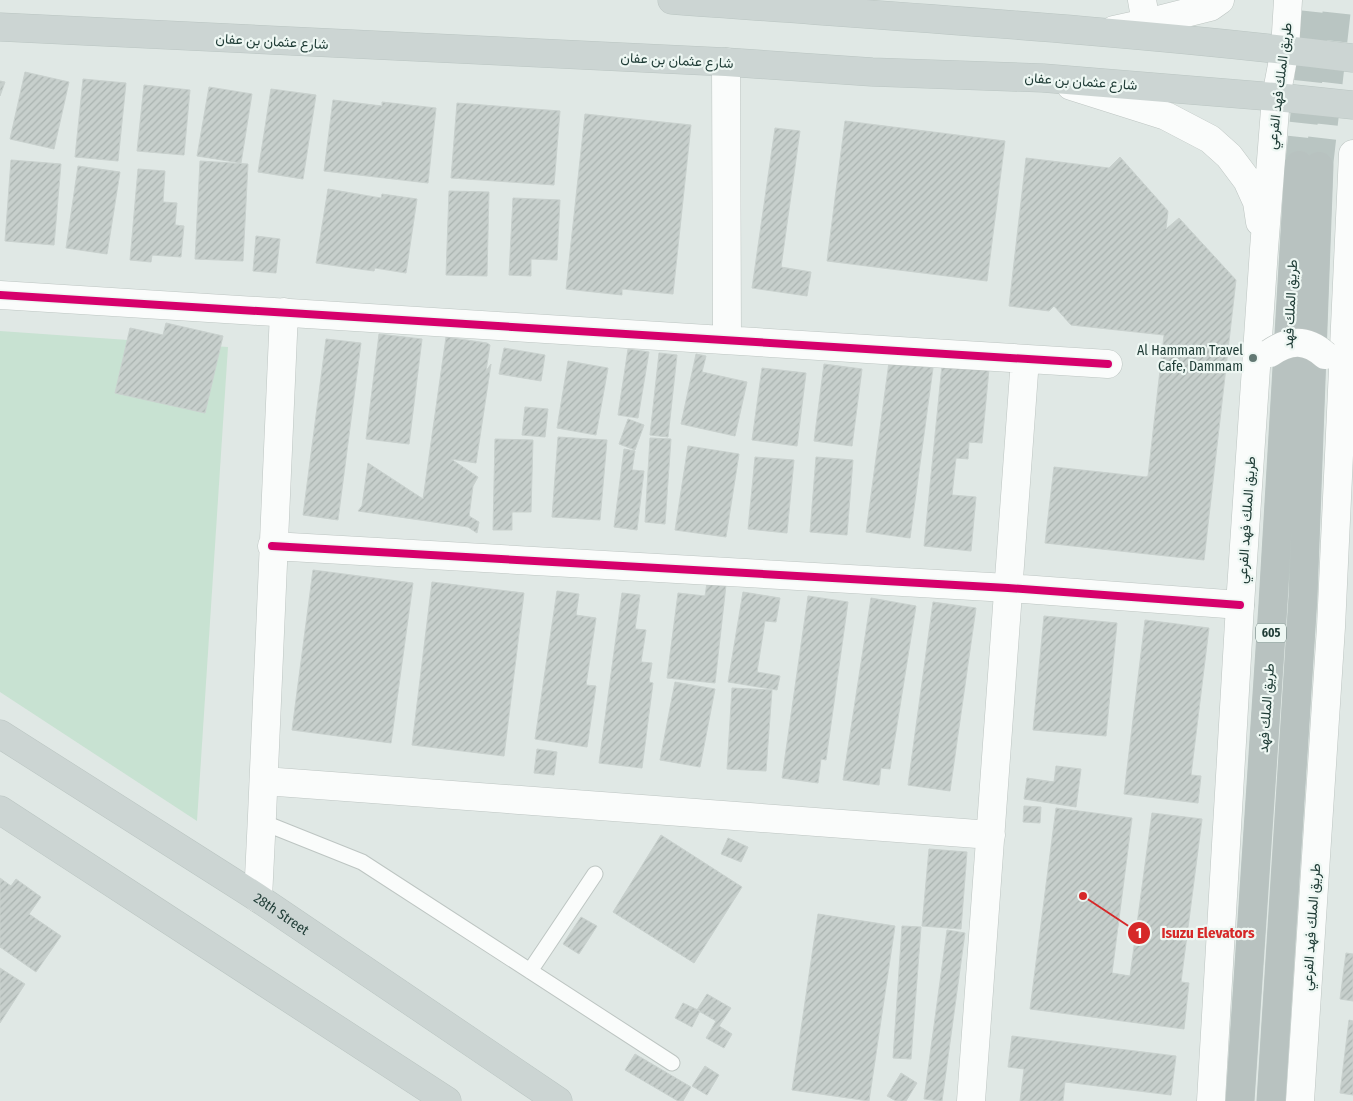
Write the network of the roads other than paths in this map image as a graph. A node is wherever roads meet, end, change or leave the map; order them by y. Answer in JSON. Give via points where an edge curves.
{"nodes":[{"id":1,"x":672,"y":0,"type":"edge"},
{"id":2,"x":1220,"y":0,"type":"edge"},
{"id":3,"x":1288,"y":0,"type":"edge"},
{"id":4,"x":1144,"y":12,"type":"edge"},
{"id":5,"x":0,"y":27,"type":"edge"},
{"id":6,"x":1100,"y":32,"type":"junction"},
{"id":7,"x":1285,"y":49,"type":"junction"},
{"id":8,"x":1353,"y":58,"type":"edge"},
{"id":9,"x":726,"y":62,"type":"junction"},
{"id":10,"x":1043,"y":78,"type":"junction"},
{"id":11,"x":1276,"y":96,"type":"junction"},
{"id":12,"x":1353,"y":105,"type":"edge"},
{"id":13,"x":1353,"y":154,"type":"edge"},
{"id":14,"x":1351,"y":234,"type":"edge"},
{"id":15,"x":1264,"y":249,"type":"junction"},
{"id":16,"x":0,"y":295,"type":"edge"},
{"id":17,"x":284,"y":312,"type":"junction"},
{"id":18,"x":727,"y":340,"type":"junction"},
{"id":19,"x":1025,"y":359,"type":"junction"},
{"id":20,"x":1263,"y":363,"type":"junction"},
{"id":21,"x":1108,"y":364,"type":"dead end"},
{"id":22,"x":1342,"y":382,"type":"junction"},
{"id":23,"x":272,"y":546,"type":"junction"},
{"id":24,"x":1008,"y":588,"type":"junction"},
{"id":25,"x":1240,"y":605,"type":"junction"},
{"id":26,"x":0,"y":734,"type":"edge"},
{"id":27,"x":264,"y":781,"type":"junction"},
{"id":28,"x":0,"y":810,"type":"edge"},
{"id":29,"x":262,"y":822,"type":"junction"},
{"id":30,"x":991,"y":835,"type":"junction"},
{"id":31,"x":595,"y":874,"type":"dead end"},
{"id":32,"x":258,"y":898,"type":"junction"},
{"id":33,"x":530,"y":971,"type":"junction"},
{"id":34,"x":672,"y":1063,"type":"dead end"},
{"id":35,"x":448,"y":1101,"type":"edge"},
{"id":36,"x":558,"y":1101,"type":"edge"},
{"id":37,"x":972,"y":1101,"type":"edge"},
{"id":38,"x":1210,"y":1101,"type":"edge"},
{"id":39,"x":1240,"y":1101,"type":"edge"},
{"id":40,"x":1271,"y":1101,"type":"edge"},
{"id":41,"x":1300,"y":1101,"type":"edge"}],
"edges":[{"from":1,"to":6,"type":"main road"},
{"from":2,"to":4,"type":"street","via":[[1210,6]]},
{"from":3,"to":7,"type":"street","name":"طريق الملك فهد الفرعي"},
{"from":4,"to":6,"type":"street"},
{"from":5,"to":9,"type":"main road","name":"شارع عثمان بن عفان"},
{"from":6,"to":7,"type":"main road"},
{"from":7,"to":8,"type":"main road"},
{"from":7,"to":11,"type":"street","name":"طريق الملك فهد الفرعي"},
{"from":9,"to":10,"type":"main road","name":"شارع عثمان بن عفان","via":[[872,72]]},
{"from":9,"to":18,"type":"street"},
{"from":10,"to":11,"type":"main road","name":"شارع عثمان بن عفان"},
{"from":10,"to":15,"type":"street","via":[[1166,116],[1210,139],[1229,156],[1247,180],[1257,202]]},
{"from":11,"to":12,"type":"main road","name":"شارع عثمان بن عفان"},
{"from":11,"to":15,"type":"street","name":"طريق الملك فهد الفرعي"},
{"from":13,"to":14,"type":"street","name":"طريق الملك فهد الفرعي"},
{"from":14,"to":22,"type":"street","name":"طريق الملك فهد الفرعي"},
{"from":15,"to":20,"type":"street","name":"طريق الملك فهد الفرعي"},
{"from":16,"to":17,"type":"street"},
{"from":17,"to":18,"type":"street"},
{"from":17,"to":23,"type":"street"},
{"from":18,"to":19,"type":"street"},
{"from":19,"to":21,"type":"street"},
{"from":19,"to":24,"type":"street"},
{"from":20,"to":22,"type":"street","bridge":true,"via":[[1280,346],[1305,344],[1325,355]]},
{"from":20,"to":25,"type":"street","name":"طريق الملك فهد الفرعي"},
{"from":22,"to":41,"type":"street","name":"طريق الملك فهد الفرعي","via":[[1331,627]]},
{"from":23,"to":24,"type":"street"},
{"from":23,"to":27,"type":"street"},
{"from":24,"to":25,"type":"street"},
{"from":24,"to":30,"type":"street"},
{"from":25,"to":38,"type":"street","name":"طريق الملك فهد الفرعي"},
{"from":26,"to":32,"type":"main road","name":"28th Street"},
{"from":27,"to":29,"type":"street"},
{"from":27,"to":30,"type":"street"},
{"from":28,"to":35,"type":"main road"},
{"from":29,"to":32,"type":"street"},
{"from":29,"to":33,"type":"lane","via":[[362,862]]},
{"from":30,"to":37,"type":"street"},
{"from":31,"to":33,"type":"lane"},
{"from":32,"to":36,"type":"main road","name":"28th Street"},
{"from":33,"to":34,"type":"lane"},
{"from":39,"to":40,"type":"highway","name":"طريق الملك فهد","number":"605","via":[[1274,594],[1309,165],[1302,597]]}]}
